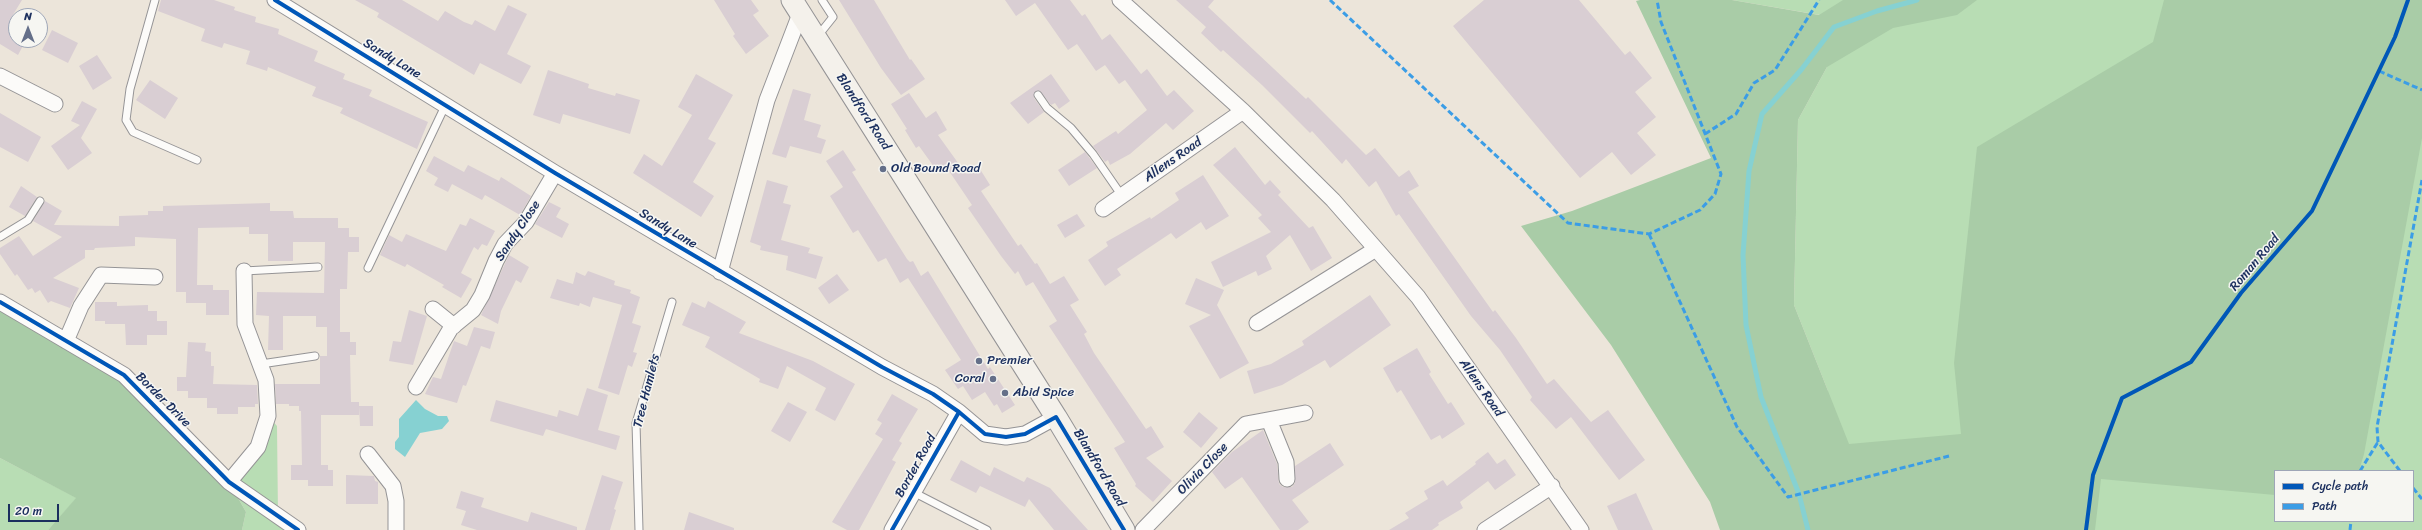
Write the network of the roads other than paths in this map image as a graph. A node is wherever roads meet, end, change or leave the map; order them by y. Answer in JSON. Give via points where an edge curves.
{"nodes":[{"id":1,"x":155,"y":0,"type":"edge"},
{"id":2,"x":275,"y":0,"type":"edge"},
{"id":3,"x":822,"y":0,"type":"edge"},
{"id":4,"x":1120,"y":0,"type":"edge"},
{"id":5,"x":796,"y":7,"type":"edge"},
{"id":6,"x":816,"y":38,"type":"junction"},
{"id":7,"x":0,"y":76,"type":"edge"},
{"id":8,"x":1038,"y":95,"type":"dead end"},
{"id":9,"x":55,"y":104,"type":"dead end"},
{"id":10,"x":446,"y":104,"type":"junction"},
{"id":11,"x":1243,"y":111,"type":"junction"},
{"id":12,"x":197,"y":160,"type":"dead end"},
{"id":13,"x":555,"y":173,"type":"junction"},
{"id":14,"x":1122,"y":196,"type":"junction"},
{"id":15,"x":40,"y":201,"type":"dead end"},
{"id":16,"x":1103,"y":209,"type":"dead end"},
{"id":17,"x":0,"y":237,"type":"edge"},
{"id":18,"x":1376,"y":249,"type":"junction"},
{"id":19,"x":318,"y":267,"type":"dead end"},
{"id":20,"x":368,"y":268,"type":"dead end"},
{"id":21,"x":244,"y":271,"type":"joint"},
{"id":22,"x":720,"y":272,"type":"junction"},
{"id":23,"x":155,"y":277,"type":"dead end"},
{"id":24,"x":0,"y":302,"type":"edge"},
{"id":25,"x":672,"y":302,"type":"dead end"},
{"id":26,"x":433,"y":309,"type":"dead end"},
{"id":27,"x":1257,"y":323,"type":"dead end"},
{"id":28,"x":454,"y":326,"type":"junction"},
{"id":29,"x":66,"y":341,"type":"junction"},
{"id":30,"x":315,"y":356,"type":"dead end"},
{"id":31,"x":261,"y":364,"type":"junction"},
{"id":32,"x":416,"y":387,"type":"dead end"},
{"id":33,"x":959,"y":412,"type":"junction"},
{"id":34,"x":1305,"y":413,"type":"dead end"},
{"id":35,"x":1056,"y":417,"type":"junction"},
{"id":36,"x":1269,"y":420,"type":"junction"},
{"id":37,"x":368,"y":454,"type":"dead end"},
{"id":38,"x":1287,"y":479,"type":"dead end"},
{"id":39,"x":229,"y":482,"type":"junction"},
{"id":40,"x":1552,"y":486,"type":"junction"},
{"id":41,"x":913,"y":492,"type":"junction"},
{"id":42,"x":298,"y":530,"type":"edge"},
{"id":43,"x":396,"y":530,"type":"edge"},
{"id":44,"x":639,"y":530,"type":"edge"},
{"id":45,"x":892,"y":530,"type":"edge"},
{"id":46,"x":987,"y":530,"type":"edge"},
{"id":47,"x":1124,"y":530,"type":"edge"},
{"id":48,"x":1143,"y":530,"type":"edge"},
{"id":49,"x":1485,"y":530,"type":"edge"},
{"id":50,"x":1581,"y":530,"type":"edge"}],
"edges":[{"from":1,"to":12,"type":"lane","via":[[130,89],[126,120],[133,132]]},
{"from":2,"to":10,"type":"street","name":"Sandy Lane"},
{"from":3,"to":6,"type":"lane","via":[[833,17]]},
{"from":4,"to":11,"type":"street","name":"Allens Road"},
{"from":5,"to":6,"type":"main road","name":"Blandford Road"},
{"from":5,"to":22,"type":"street","via":[[766,100]]},
{"from":6,"to":35,"type":"main road","name":"Blandford Road"},
{"from":7,"to":9,"type":"street"},
{"from":8,"to":14,"type":"lane","via":[[1047,108],[1071,128]]},
{"from":10,"to":13,"type":"street","name":"Sandy Lane"},
{"from":10,"to":20,"type":"lane"},
{"from":11,"to":14,"type":"street","name":"Allens Road"},
{"from":11,"to":18,"type":"street","name":"Allens Road","via":[[1333,200]]},
{"from":13,"to":22,"type":"street","name":"Sandy Lane"},
{"from":13,"to":28,"type":"street","name":"Sandy Close","via":[[526,222],[506,244],[473,310]]},
{"from":14,"to":16,"type":"street","name":"Allens Road"},
{"from":15,"to":17,"type":"lane","via":[[28,220]]},
{"from":18,"to":27,"type":"street"},
{"from":18,"to":40,"type":"street","name":"Allens Road","via":[[1418,297]]},
{"from":19,"to":21,"type":"lane"},
{"from":21,"to":31,"type":"street","via":[[245,324]]},
{"from":22,"to":33,"type":"street","name":"Sandy Lane","via":[[882,368],[933,394]]},
{"from":23,"to":29,"type":"street","via":[[100,275],[81,306]]},
{"from":24,"to":29,"type":"street","name":"Border Drive"},
{"from":25,"to":44,"type":"lane","name":"Tree Hamlets","via":[[636,423]]},
{"from":26,"to":28,"type":"street"},
{"from":28,"to":32,"type":"street","name":"Sandy Close"},
{"from":29,"to":39,"type":"street","name":"Border Drive","via":[[124,375]]},
{"from":30,"to":31,"type":"lane"},
{"from":31,"to":39,"type":"street","via":[[266,380],[268,416],[258,447]]},
{"from":33,"to":35,"type":"street","name":"Sandy Lane","via":[[985,434],[1006,437],[1025,434]]},
{"from":33,"to":41,"type":"street","name":"Border Road"},
{"from":34,"to":36,"type":"street","name":"Olivia Close"},
{"from":35,"to":47,"type":"main road","name":"Blandford Road"},
{"from":36,"to":38,"type":"street","via":[[1286,462]]},
{"from":36,"to":48,"type":"street","name":"Olivia Close","via":[[1246,424]]},
{"from":37,"to":43,"type":"street","via":[[393,486]]},
{"from":39,"to":42,"type":"street","name":"Border Drive"},
{"from":40,"to":49,"type":"street"},
{"from":40,"to":50,"type":"street","name":"Allens Road"},
{"from":41,"to":45,"type":"street","name":"Border Road"},
{"from":41,"to":46,"type":"lane"}]}
